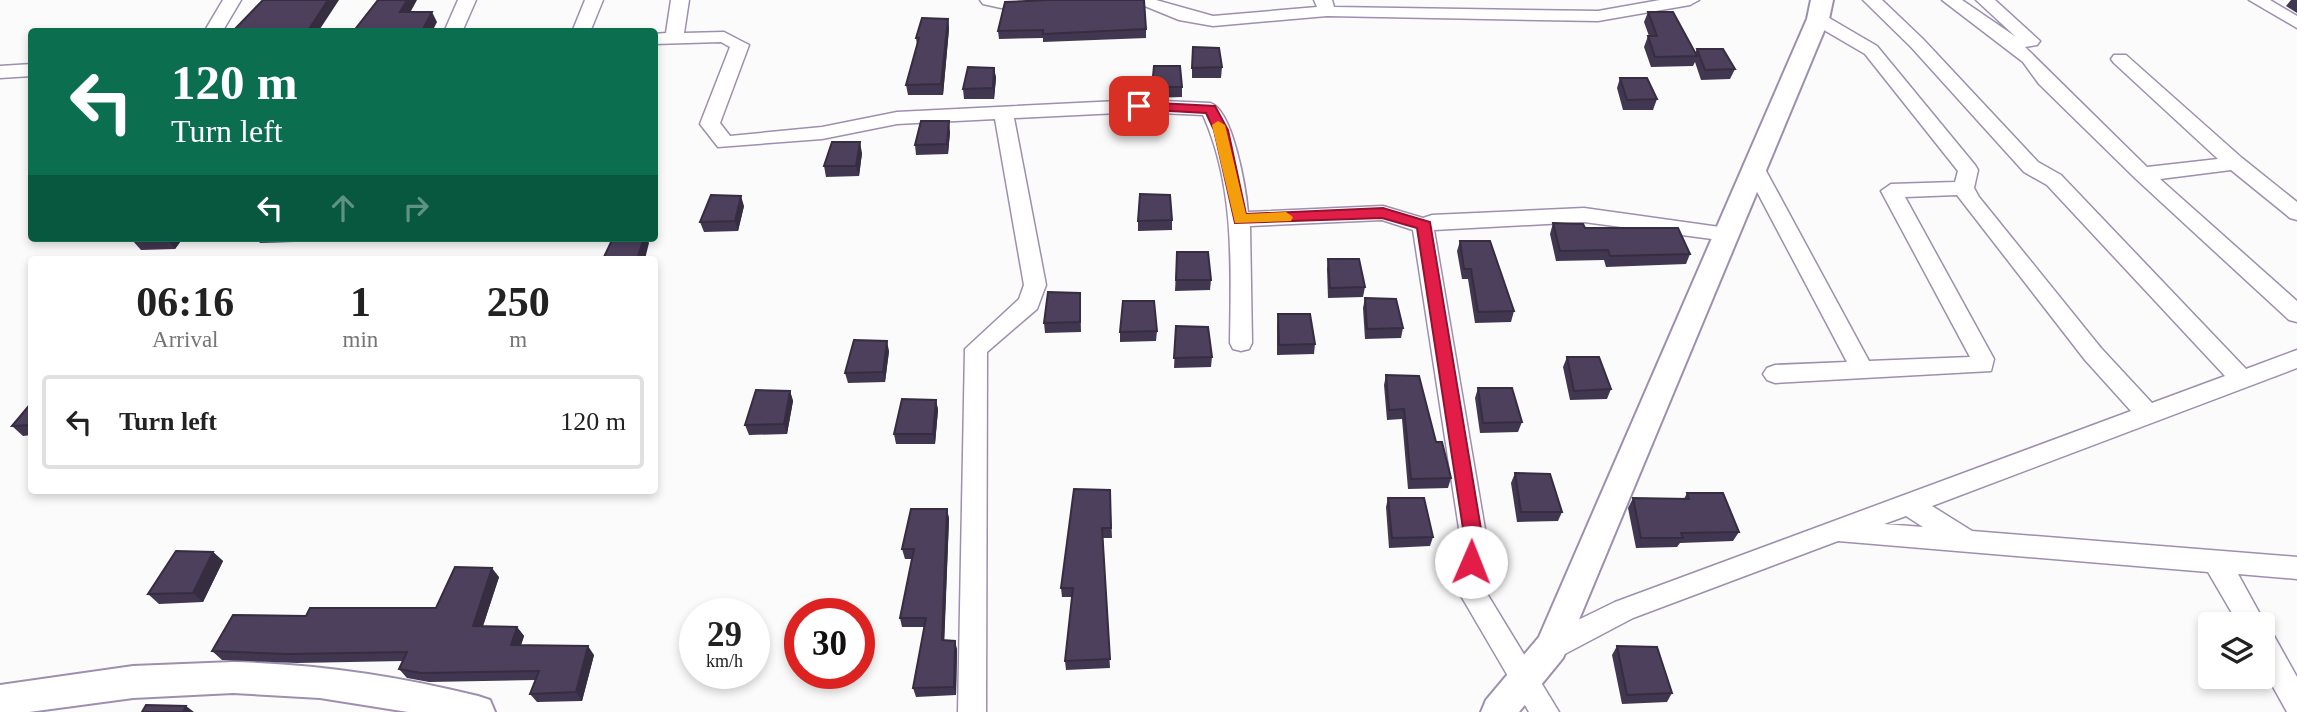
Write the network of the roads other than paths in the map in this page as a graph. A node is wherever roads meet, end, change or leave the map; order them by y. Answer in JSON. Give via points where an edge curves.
{"nodes":[{"id":1,"x":232,"y":0,"type":"edge"},
{"id":2,"x":467,"y":0,"type":"edge"},
{"id":3,"x":594,"y":0,"type":"edge"},
{"id":4,"x":680,"y":0,"type":"edge"},
{"id":5,"x":989,"y":0,"type":"edge"},
{"id":6,"x":1063,"y":0,"type":"edge"},
{"id":7,"x":1139,"y":0,"type":"edge"},
{"id":8,"x":1690,"y":0,"type":"edge"},
{"id":9,"x":1872,"y":0,"type":"edge"},
{"id":10,"x":1951,"y":0,"type":"edge"},
{"id":11,"x":1985,"y":0,"type":"edge"},
{"id":12,"x":2258,"y":0,"type":"edge"},
{"id":13,"x":1166,"y":4,"type":"edge"},
{"id":14,"x":1325,"y":5,"type":"edge"},
{"id":15,"x":1820,"y":10,"type":"edge"},
{"id":16,"x":2297,"y":23,"type":"edge"},
{"id":17,"x":215,"y":28,"type":"edge"},
{"id":18,"x":455,"y":28,"type":"edge"},
{"id":19,"x":583,"y":28,"type":"edge"},
{"id":20,"x":664,"y":39,"type":"edge"},
{"id":21,"x":2008,"y":42,"type":"junction"},
{"id":22,"x":2120,"y":59,"type":"dead end"},
{"id":23,"x":28,"y":70,"type":"edge"},
{"id":24,"x":0,"y":72,"type":"edge"},
{"id":25,"x":1004,"y":115,"type":"junction"},
{"id":26,"x":2235,"y":163,"type":"junction"},
{"id":27,"x":1755,"y":169,"type":"junction"},
{"id":28,"x":2143,"y":174,"type":"junction"},
{"id":29,"x":1964,"y":188,"type":"junction"},
{"id":30,"x":2297,"y":213,"type":"edge"},
{"id":31,"x":1240,"y":219,"type":"junction"},
{"id":32,"x":1425,"y":226,"type":"junction"},
{"id":33,"x":1727,"y":234,"type":"junction"},
{"id":34,"x":2297,"y":314,"type":"edge"},
{"id":35,"x":1241,"y":343,"type":"dead end"},
{"id":36,"x":2297,"y":359,"type":"edge"},
{"id":37,"x":1863,"y":371,"type":"junction"},
{"id":38,"x":1775,"y":374,"type":"dead end"},
{"id":39,"x":2241,"y":378,"type":"junction"},
{"id":40,"x":2148,"y":415,"type":"junction"},
{"id":41,"x":1908,"y":504,"type":"junction"},
{"id":42,"x":1833,"y":531,"type":"junction"},
{"id":43,"x":1968,"y":542,"type":"junction"},
{"id":44,"x":2217,"y":563,"type":"junction"},
{"id":45,"x":2297,"y":568,"type":"edge"},
{"id":46,"x":2245,"y":612,"type":"edge"},
{"id":47,"x":1551,"y":647,"type":"junction"},
{"id":48,"x":2275,"y":664,"type":"edge"},
{"id":49,"x":1524,"y":680,"type":"junction"},
{"id":50,"x":0,"y":701,"type":"edge"},
{"id":51,"x":2297,"y":703,"type":"edge"},
{"id":52,"x":478,"y":712,"type":"edge"},
{"id":53,"x":972,"y":712,"type":"edge"},
{"id":54,"x":1498,"y":712,"type":"edge"},
{"id":55,"x":1545,"y":712,"type":"edge"}],
"edges":[{"from":1,"to":17,"type":"street"},
{"from":2,"to":18,"type":"street"},
{"from":3,"to":19,"type":"street"},
{"from":4,"to":20,"type":"street"},
{"from":5,"to":6,"type":"street"},
{"from":7,"to":13,"type":"street"},
{"from":8,"to":14,"type":"street","via":[[1598,16]]},
{"from":9,"to":39,"type":"street","via":[[2031,167],[2054,180]]},
{"from":10,"to":21,"type":"street"},
{"from":11,"to":21,"type":"street","via":[[2031,41]]},
{"from":12,"to":16,"type":"street"},
{"from":13,"to":14,"type":"street","via":[[1198,19],[1213,20]]},
{"from":15,"to":27,"type":"street"},
{"from":15,"to":29,"type":"street","via":[[1871,50],[1968,170]]},
{"from":20,"to":25,"type":"street","via":[[724,37],[740,45],[710,124],[725,142],[822,133],[897,118]]},
{"from":21,"to":28,"type":"street"},
{"from":22,"to":26,"type":"street"},
{"from":23,"to":24,"type":"street"},
{"from":25,"to":31,"type":"street","via":[[1139,106],[1210,109],[1221,130]]},
{"from":25,"to":53,"type":"street","via":[[1035,294],[976,349]]},
{"from":26,"to":28,"type":"street"},
{"from":26,"to":30,"type":"street"},
{"from":27,"to":33,"type":"street"},
{"from":27,"to":37,"type":"street"},
{"from":28,"to":34,"type":"street"},
{"from":29,"to":37,"type":"street","via":[[1891,191],[1983,365]]},
{"from":29,"to":40,"type":"street","via":[[2044,294]]},
{"from":31,"to":32,"type":"street","via":[[1383,213]]},
{"from":31,"to":35,"type":"street"},
{"from":32,"to":33,"type":"street","via":[[1569,214]]},
{"from":32,"to":49,"type":"street","via":[[1473,535],[1470,589]]},
{"from":33,"to":47,"type":"street"},
{"from":36,"to":39,"type":"street"},
{"from":37,"to":38,"type":"street"},
{"from":39,"to":40,"type":"street"},
{"from":40,"to":41,"type":"street"},
{"from":41,"to":42,"type":"street"},
{"from":41,"to":43,"type":"street"},
{"from":42,"to":43,"type":"street"},
{"from":42,"to":47,"type":"street","via":[[1624,610]]},
{"from":43,"to":44,"type":"street"},
{"from":44,"to":45,"type":"street"},
{"from":44,"to":46,"type":"street"},
{"from":47,"to":49,"type":"street"},
{"from":48,"to":51,"type":"street"},
{"from":49,"to":54,"type":"street"},
{"from":49,"to":55,"type":"street"},
{"from":50,"to":52,"type":"street","via":[[148,681],[267,678],[398,693]]}]}
